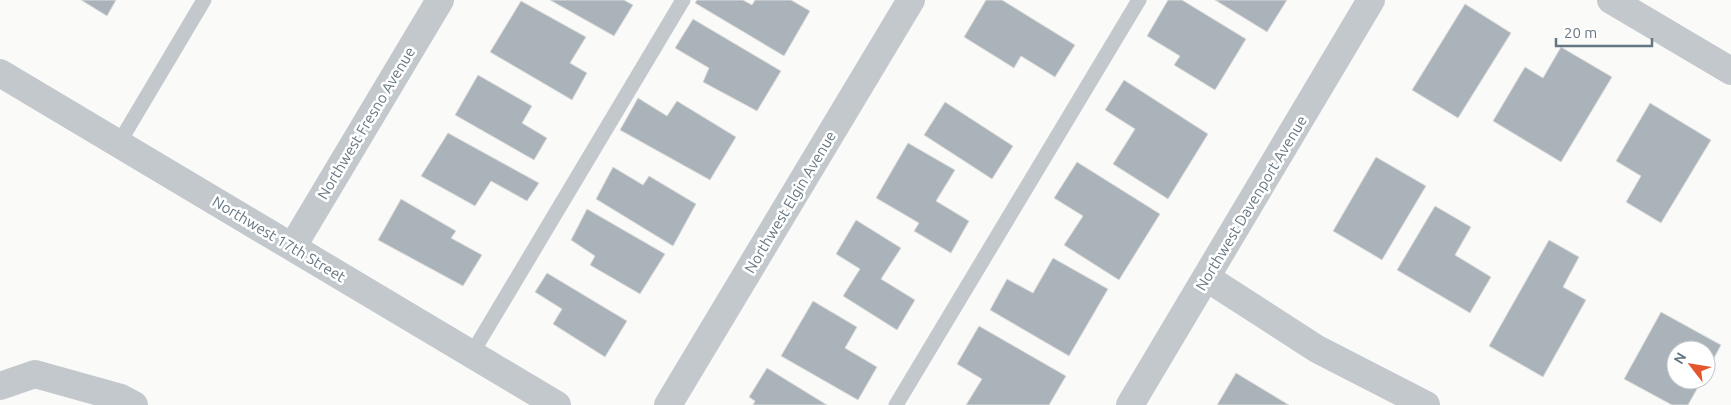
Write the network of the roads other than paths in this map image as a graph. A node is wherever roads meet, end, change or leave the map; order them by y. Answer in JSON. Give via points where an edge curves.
{"nodes":[{"id":1,"x":204,"y":0,"type":"edge"},
{"id":2,"x":440,"y":0,"type":"edge"},
{"id":3,"x":684,"y":0,"type":"edge"},
{"id":4,"x":911,"y":0,"type":"edge"},
{"id":5,"x":1139,"y":0,"type":"edge"},
{"id":6,"x":1371,"y":0,"type":"edge"},
{"id":7,"x":1611,"y":0,"type":"edge"},
{"id":8,"x":1731,"y":71,"type":"edge"},
{"id":9,"x":0,"y":73,"type":"edge"},
{"id":10,"x":119,"y":144,"type":"junction"},
{"id":11,"x":293,"y":246,"type":"junction"},
{"id":12,"x":1207,"y":278,"type":"junction"},
{"id":13,"x":471,"y":355,"type":"junction"},
{"id":14,"x":0,"y":386,"type":"edge"},
{"id":15,"x":134,"y":405,"type":"edge"},
{"id":16,"x":557,"y":405,"type":"edge"},
{"id":17,"x":668,"y":405,"type":"edge"},
{"id":18,"x":896,"y":405,"type":"edge"},
{"id":19,"x":1130,"y":405,"type":"edge"},
{"id":20,"x":1426,"y":405,"type":"edge"}],
"edges":[{"from":1,"to":10,"type":"lane"},
{"from":2,"to":11,"type":"street","name":"Northwest Fresno Avenue"},
{"from":3,"to":13,"type":"lane"},
{"from":4,"to":17,"type":"street","name":"Northwest Elgin Avenue"},
{"from":5,"to":18,"type":"lane"},
{"from":6,"to":12,"type":"street","name":"Northwest Davenport Avenue"},
{"from":7,"to":8,"type":"street"},
{"from":9,"to":10,"type":"street","name":"Northwest 17th Street"},
{"from":10,"to":11,"type":"street","name":"Northwest 17th Street"},
{"from":11,"to":13,"type":"street","name":"Northwest 17th Street"},
{"from":12,"to":19,"type":"street","name":"Northwest Davenport Avenue"},
{"from":12,"to":20,"type":"street","via":[[1317,349]]},
{"from":13,"to":16,"type":"street","name":"Northwest 17th Street"},
{"from":14,"to":15,"type":"street","via":[[34,374],[121,398]]}]}
